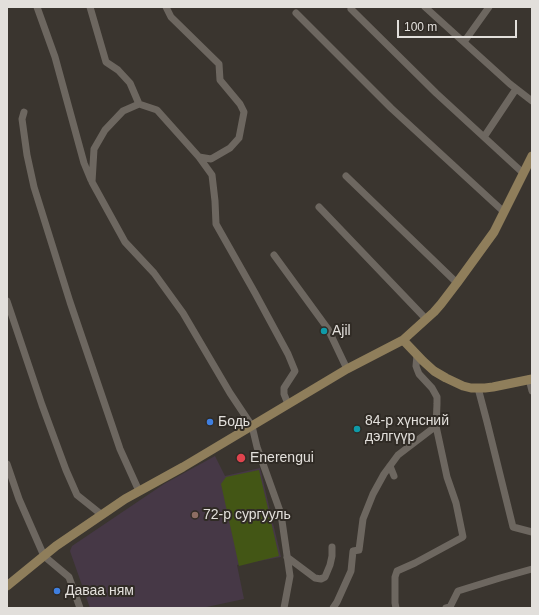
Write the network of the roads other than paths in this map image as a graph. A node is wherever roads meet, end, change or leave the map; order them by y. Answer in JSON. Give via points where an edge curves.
{"nodes":[{"id":1,"x":38,"y":7,"type":"edge"},
{"id":2,"x":90,"y":7,"type":"edge"},
{"id":3,"x":166,"y":7,"type":"edge"},
{"id":4,"x":425,"y":7,"type":"edge"},
{"id":5,"x":489,"y":7,"type":"edge"},
{"id":6,"x":351,"y":9,"type":"dead end"},
{"id":7,"x":296,"y":13,"type":"dead end"},
{"id":8,"x":464,"y":42,"type":"junction"},
{"id":9,"x":516,"y":89,"type":"junction"},
{"id":10,"x":532,"y":101,"type":"edge"},
{"id":11,"x":139,"y":104,"type":"junction"},
{"id":12,"x":24,"y":112,"type":"dead end"},
{"id":13,"x":484,"y":137,"type":"junction"},
{"id":14,"x":532,"y":156,"type":"edge"},
{"id":15,"x":199,"y":157,"type":"junction"},
{"id":16,"x":523,"y":173,"type":"junction"},
{"id":17,"x":346,"y":176,"type":"dead end"},
{"id":18,"x":92,"y":182,"type":"junction"},
{"id":19,"x":319,"y":207,"type":"dead end"},
{"id":20,"x":504,"y":212,"type":"junction"},
{"id":21,"x":274,"y":255,"type":"dead end"},
{"id":22,"x":457,"y":283,"type":"junction"},
{"id":23,"x":7,"y":301,"type":"edge"},
{"id":24,"x":426,"y":319,"type":"junction"},
{"id":25,"x":403,"y":340,"type":"junction"},
{"id":26,"x":417,"y":355,"type":"junction"},
{"id":27,"x":347,"y":370,"type":"junction"},
{"id":28,"x":531,"y":379,"type":"edge"},
{"id":29,"x":478,"y":388,"type":"junction"},
{"id":30,"x":532,"y":391,"type":"edge"},
{"id":31,"x":288,"y":404,"type":"junction"},
{"id":32,"x":252,"y":426,"type":"junction"},
{"id":33,"x":436,"y":426,"type":"junction"},
{"id":34,"x":7,"y":464,"type":"edge"},
{"id":35,"x":390,"y":466,"type":"junction"},
{"id":36,"x":394,"y":476,"type":"dead end"},
{"id":37,"x":139,"y":491,"type":"junction"},
{"id":38,"x":102,"y":515,"type":"junction"},
{"id":39,"x":532,"y":532,"type":"edge"},
{"id":40,"x":332,"y":547,"type":"dead end"},
{"id":41,"x":44,"y":556,"type":"junction"},
{"id":42,"x":287,"y":557,"type":"junction"},
{"id":43,"x":532,"y":569,"type":"edge"},
{"id":44,"x":7,"y":586,"type":"edge"},
{"id":45,"x":80,"y":608,"type":"edge"},
{"id":46,"x":284,"y":608,"type":"edge"},
{"id":47,"x":333,"y":608,"type":"edge"},
{"id":48,"x":396,"y":608,"type":"edge"},
{"id":49,"x":449,"y":608,"type":"edge"}],
"edges":[{"from":1,"to":18,"type":"street","via":[[56,57],[84,163]]},
{"from":2,"to":11,"type":"street","via":[[106,62],[130,83]]},
{"from":3,"to":15,"type":"street","via":[[171,17],[219,64],[220,80],[244,112],[238,138],[230,148],[211,159]]},
{"from":4,"to":8,"type":"street"},
{"from":5,"to":8,"type":"street"},
{"from":6,"to":13,"type":"street"},
{"from":7,"to":20,"type":"street","via":[[391,108]]},
{"from":8,"to":9,"type":"street"},
{"from":9,"to":10,"type":"street"},
{"from":9,"to":13,"type":"street"},
{"from":11,"to":15,"type":"street","via":[[157,110]]},
{"from":11,"to":18,"type":"street","via":[[123,111],[105,130],[94,149]]},
{"from":12,"to":37,"type":"street","via":[[22,119],[34,187],[120,449]]},
{"from":13,"to":16,"type":"street"},
{"from":14,"to":16,"type":"main road"},
{"from":15,"to":31,"type":"street","via":[[212,175],[216,224],[256,293],[295,370],[284,388]]},
{"from":16,"to":20,"type":"main road"},
{"from":17,"to":22,"type":"street"},
{"from":18,"to":32,"type":"street","via":[[125,242],[154,273],[183,313]]},
{"from":19,"to":24,"type":"street"},
{"from":20,"to":22,"type":"main road","via":[[494,232]]},
{"from":21,"to":27,"type":"street","via":[[328,329]]},
{"from":22,"to":24,"type":"main road"},
{"from":23,"to":38,"type":"street","via":[[42,405],[77,495]]},
{"from":24,"to":25,"type":"main road"},
{"from":25,"to":26,"type":"main road"},
{"from":25,"to":27,"type":"main road"},
{"from":26,"to":29,"type":"main road","via":[[446,378],[463,386]]},
{"from":26,"to":33,"type":"street","via":[[417,370],[437,397]]},
{"from":27,"to":31,"type":"main road"},
{"from":28,"to":29,"type":"main road","via":[[493,388]]},
{"from":28,"to":30,"type":"street"},
{"from":29,"to":39,"type":"street","via":[[513,527]]},
{"from":31,"to":32,"type":"main road"},
{"from":32,"to":37,"type":"main road"},
{"from":32,"to":42,"type":"street","via":[[281,514]]},
{"from":33,"to":35,"type":"street","via":[[398,455]]},
{"from":33,"to":48,"type":"street","via":[[463,537],[397,571],[394,577]]},
{"from":34,"to":41,"type":"street"},
{"from":35,"to":36,"type":"street"},
{"from":35,"to":47,"type":"street","via":[[373,494],[364,519],[359,550],[353,551],[351,571]]},
{"from":37,"to":38,"type":"main road"},
{"from":38,"to":41,"type":"main road"},
{"from":40,"to":42,"type":"street","via":[[330,565],[325,577],[321,578],[315,578]]},
{"from":41,"to":44,"type":"main road"},
{"from":41,"to":45,"type":"street","via":[[69,577]]},
{"from":42,"to":46,"type":"street","via":[[290,576]]},
{"from":43,"to":49,"type":"street","via":[[458,591]]}]}
